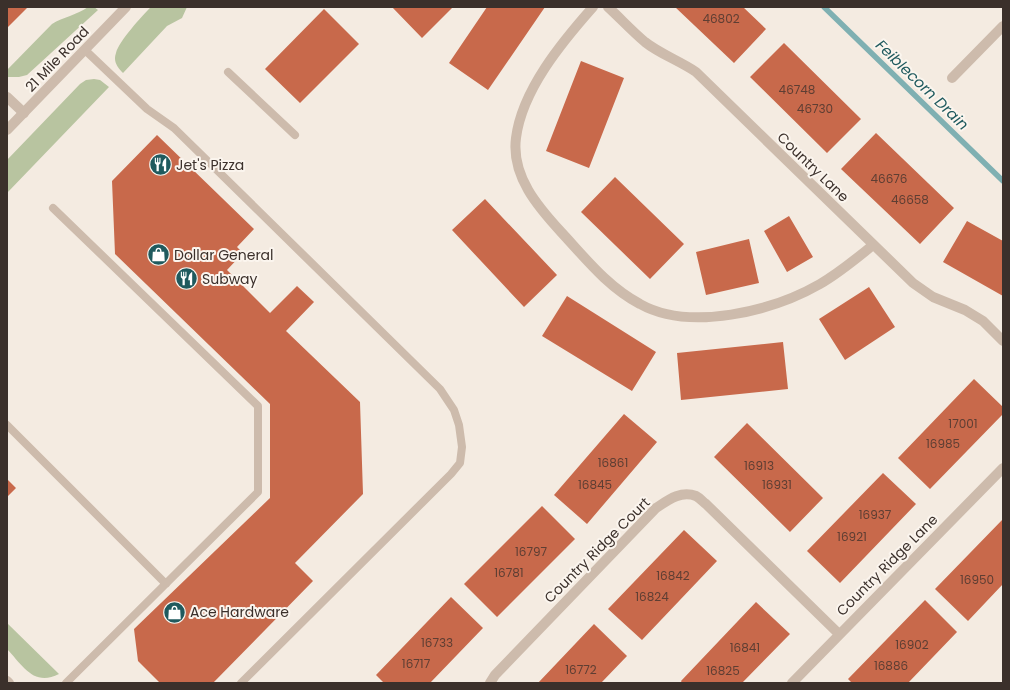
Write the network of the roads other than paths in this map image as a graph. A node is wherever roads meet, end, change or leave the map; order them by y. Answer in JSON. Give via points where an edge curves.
{"nodes":[{"id":1,"x":126,"y":7,"type":"edge"},
{"id":2,"x":593,"y":7,"type":"edge"},
{"id":3,"x":608,"y":7,"type":"edge"},
{"id":4,"x":1003,"y":26,"type":"edge"},
{"id":5,"x":85,"y":50,"type":"junction"},
{"id":6,"x":228,"y":72,"type":"dead end"},
{"id":7,"x":952,"y":78,"type":"dead end"},
{"id":8,"x":7,"y":97,"type":"edge"},
{"id":9,"x":24,"y":113,"type":"junction"},
{"id":10,"x":7,"y":130,"type":"edge"},
{"id":11,"x":295,"y":135,"type":"dead end"},
{"id":12,"x":53,"y":208,"type":"dead end"},
{"id":13,"x":873,"y":245,"type":"junction"},
{"id":14,"x":1003,"y":341,"type":"edge"},
{"id":15,"x":7,"y":425,"type":"edge"},
{"id":16,"x":1003,"y":468,"type":"edge"},
{"id":17,"x":166,"y":584,"type":"junction"},
{"id":18,"x":839,"y":634,"type":"junction"},
{"id":19,"x":66,"y":683,"type":"edge"},
{"id":20,"x":241,"y":683,"type":"edge"},
{"id":21,"x":490,"y":683,"type":"edge"},
{"id":22,"x":792,"y":683,"type":"edge"}],
"edges":[{"from":1,"to":5,"type":"street","name":"21 Mile Road"},
{"from":2,"to":13,"type":"street","via":[[558,48],[530,96],[521,116],[516,138],[516,159],[522,180],[532,197],[601,277],[641,305],[663,313],[708,318],[735,314],[796,296],[820,284]]},
{"from":3,"to":13,"type":"street","name":"Country Lane","via":[[645,42],[696,72]]},
{"from":4,"to":7,"type":"street"},
{"from":5,"to":9,"type":"street","name":"21 Mile Road"},
{"from":5,"to":20,"type":"lane","via":[[147,109],[174,128],[440,389],[454,410],[459,425],[462,447],[460,463],[451,474]]},
{"from":6,"to":11,"type":"lane"},
{"from":8,"to":9,"type":"street"},
{"from":9,"to":10,"type":"street","name":"21 Mile Road"},
{"from":12,"to":17,"type":"lane","via":[[258,406],[258,492]]},
{"from":13,"to":14,"type":"street","name":"Country Lane","via":[[913,283],[933,297],[965,310],[983,321]]},
{"from":15,"to":17,"type":"lane"},
{"from":16,"to":18,"type":"street","name":"Country Ridge Lane"},
{"from":17,"to":19,"type":"lane"},
{"from":18,"to":21,"type":"street","name":"Country Ridge Court","via":[[706,504],[696,496],[682,494],[656,508]]},
{"from":18,"to":22,"type":"street","name":"Country Ridge Lane"}]}
